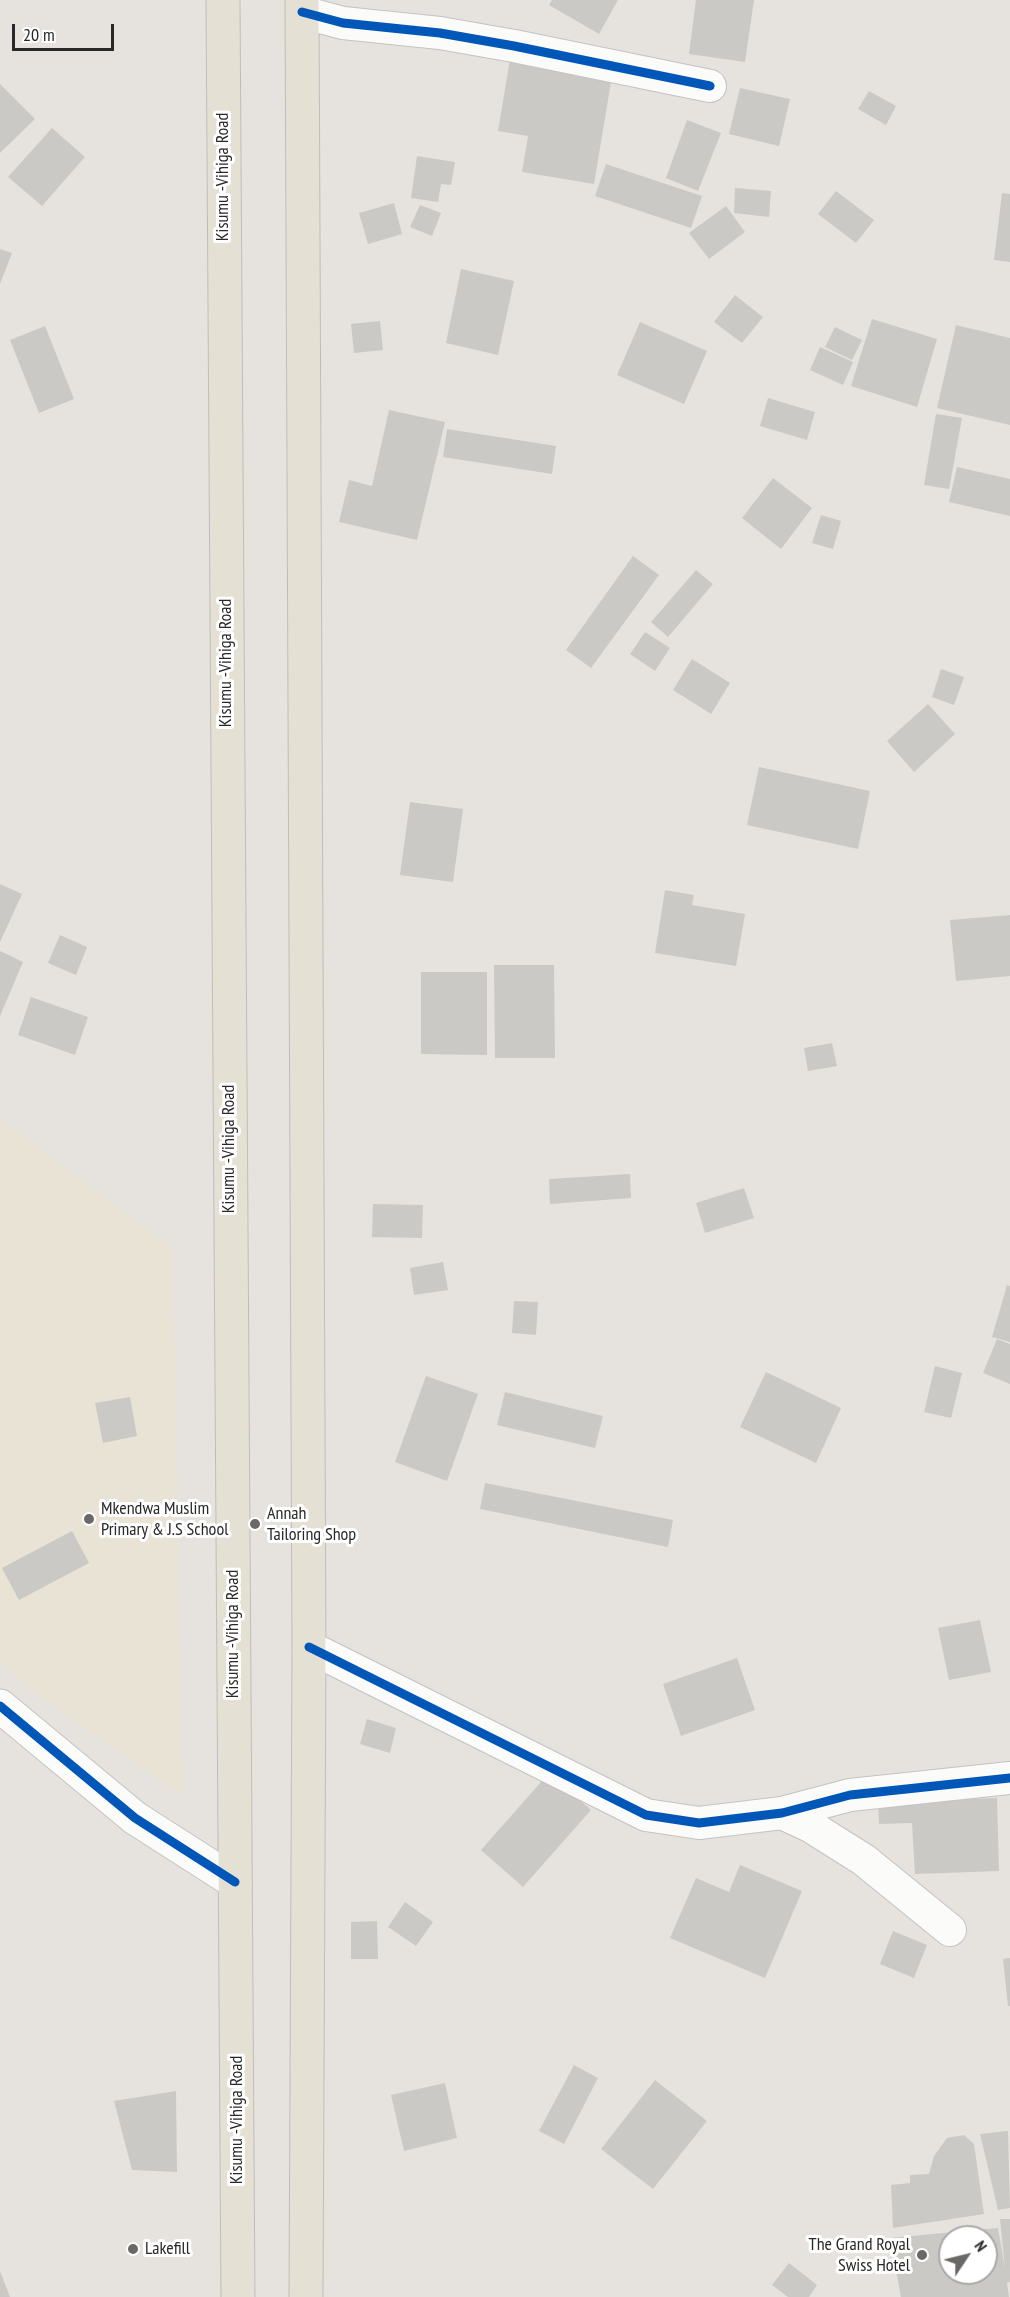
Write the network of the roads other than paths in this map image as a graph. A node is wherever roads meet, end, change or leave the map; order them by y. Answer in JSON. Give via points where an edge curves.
{"nodes":[{"id":1,"x":223,"y":0,"type":"edge"},
{"id":2,"x":302,"y":6,"type":"edge"},
{"id":3,"x":710,"y":86,"type":"dead end"},
{"id":4,"x":309,"y":1647,"type":"junction"},
{"id":5,"x":0,"y":1706,"type":"edge"},
{"id":6,"x":1010,"y":1778,"type":"edge"},
{"id":7,"x":782,"y":1813,"type":"junction"},
{"id":8,"x":235,"y":1882,"type":"junction"},
{"id":9,"x":950,"y":1930,"type":"dead end"},
{"id":10,"x":238,"y":2297,"type":"edge"},
{"id":11,"x":306,"y":2297,"type":"edge"}],
"edges":[{"from":1,"to":8,"type":"highway","name":"Kisumu -Vihiga Road"},
{"from":2,"to":3,"type":"street","via":[[343,23],[440,33]]},
{"from":2,"to":4,"type":"highway"},
{"from":4,"to":7,"type":"street","via":[[646,1815],[699,1823]]},
{"from":4,"to":11,"type":"highway"},
{"from":5,"to":8,"type":"street","via":[[135,1818]]},
{"from":6,"to":7,"type":"street","via":[[850,1795]]},
{"from":7,"to":9,"type":"street","via":[[864,1860]]},
{"from":8,"to":10,"type":"highway","name":"Kisumu -Vihiga Road"}]}
